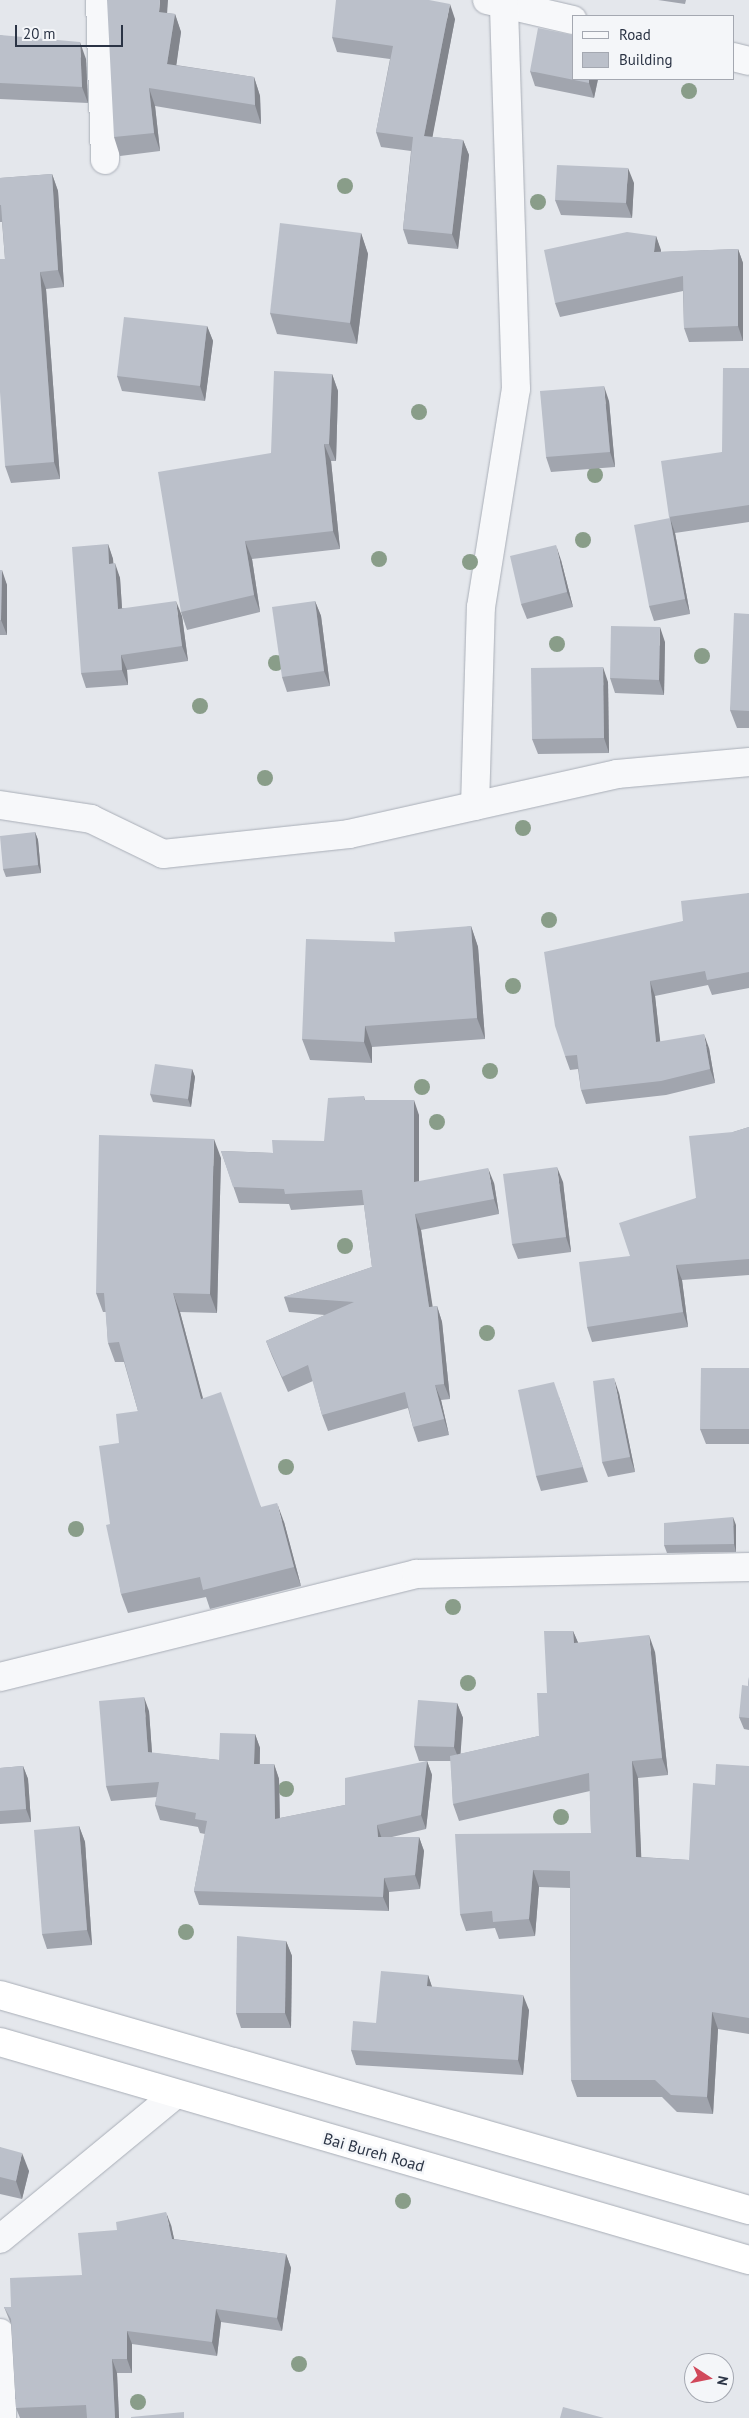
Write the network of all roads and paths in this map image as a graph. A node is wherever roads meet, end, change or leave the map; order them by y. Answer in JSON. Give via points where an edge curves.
{"nodes":[{"id":1,"x":100,"y":0,"type":"edge"},
{"id":2,"x":498,"y":1,"type":"edge"},
{"id":3,"x":572,"y":20,"type":"edge"},
{"id":4,"x":734,"y":58,"type":"edge"},
{"id":5,"x":749,"y":61,"type":"edge"},
{"id":6,"x":105,"y":160,"type":"dead end"},
{"id":7,"x":749,"y":762,"type":"edge"},
{"id":8,"x":0,"y":805,"type":"edge"},
{"id":9,"x":475,"y":806,"type":"junction"},
{"id":10,"x":749,"y":1567,"type":"edge"},
{"id":11,"x":0,"y":1677,"type":"edge"},
{"id":12,"x":0,"y":1995,"type":"edge"},
{"id":13,"x":0,"y":2042,"type":"edge"},
{"id":14,"x":176,"y":2094,"type":"junction"},
{"id":15,"x":749,"y":2210,"type":"edge"},
{"id":16,"x":0,"y":2239,"type":"edge"},
{"id":17,"x":749,"y":2260,"type":"edge"},
{"id":18,"x":0,"y":2333,"type":"edge"},
{"id":19,"x":2,"y":2418,"type":"edge"}],
"edges":[{"from":1,"to":6,"type":"street"},
{"from":2,"to":3,"type":"street"},
{"from":2,"to":9,"type":"street","via":[[516,389],[481,607]]},
{"from":4,"to":5,"type":"street"},
{"from":7,"to":9,"type":"street","via":[[617,774]]},
{"from":8,"to":9,"type":"street","via":[[91,819],[163,854],[349,834]]},
{"from":10,"to":11,"type":"street","via":[[416,1574]]},
{"from":12,"to":15,"type":"highway"},
{"from":13,"to":14,"type":"highway","name":"Bai Bureh Road"},
{"from":14,"to":16,"type":"street"},
{"from":14,"to":17,"type":"highway","name":"Bai Bureh Road"},
{"from":18,"to":19,"type":"street"}]}
